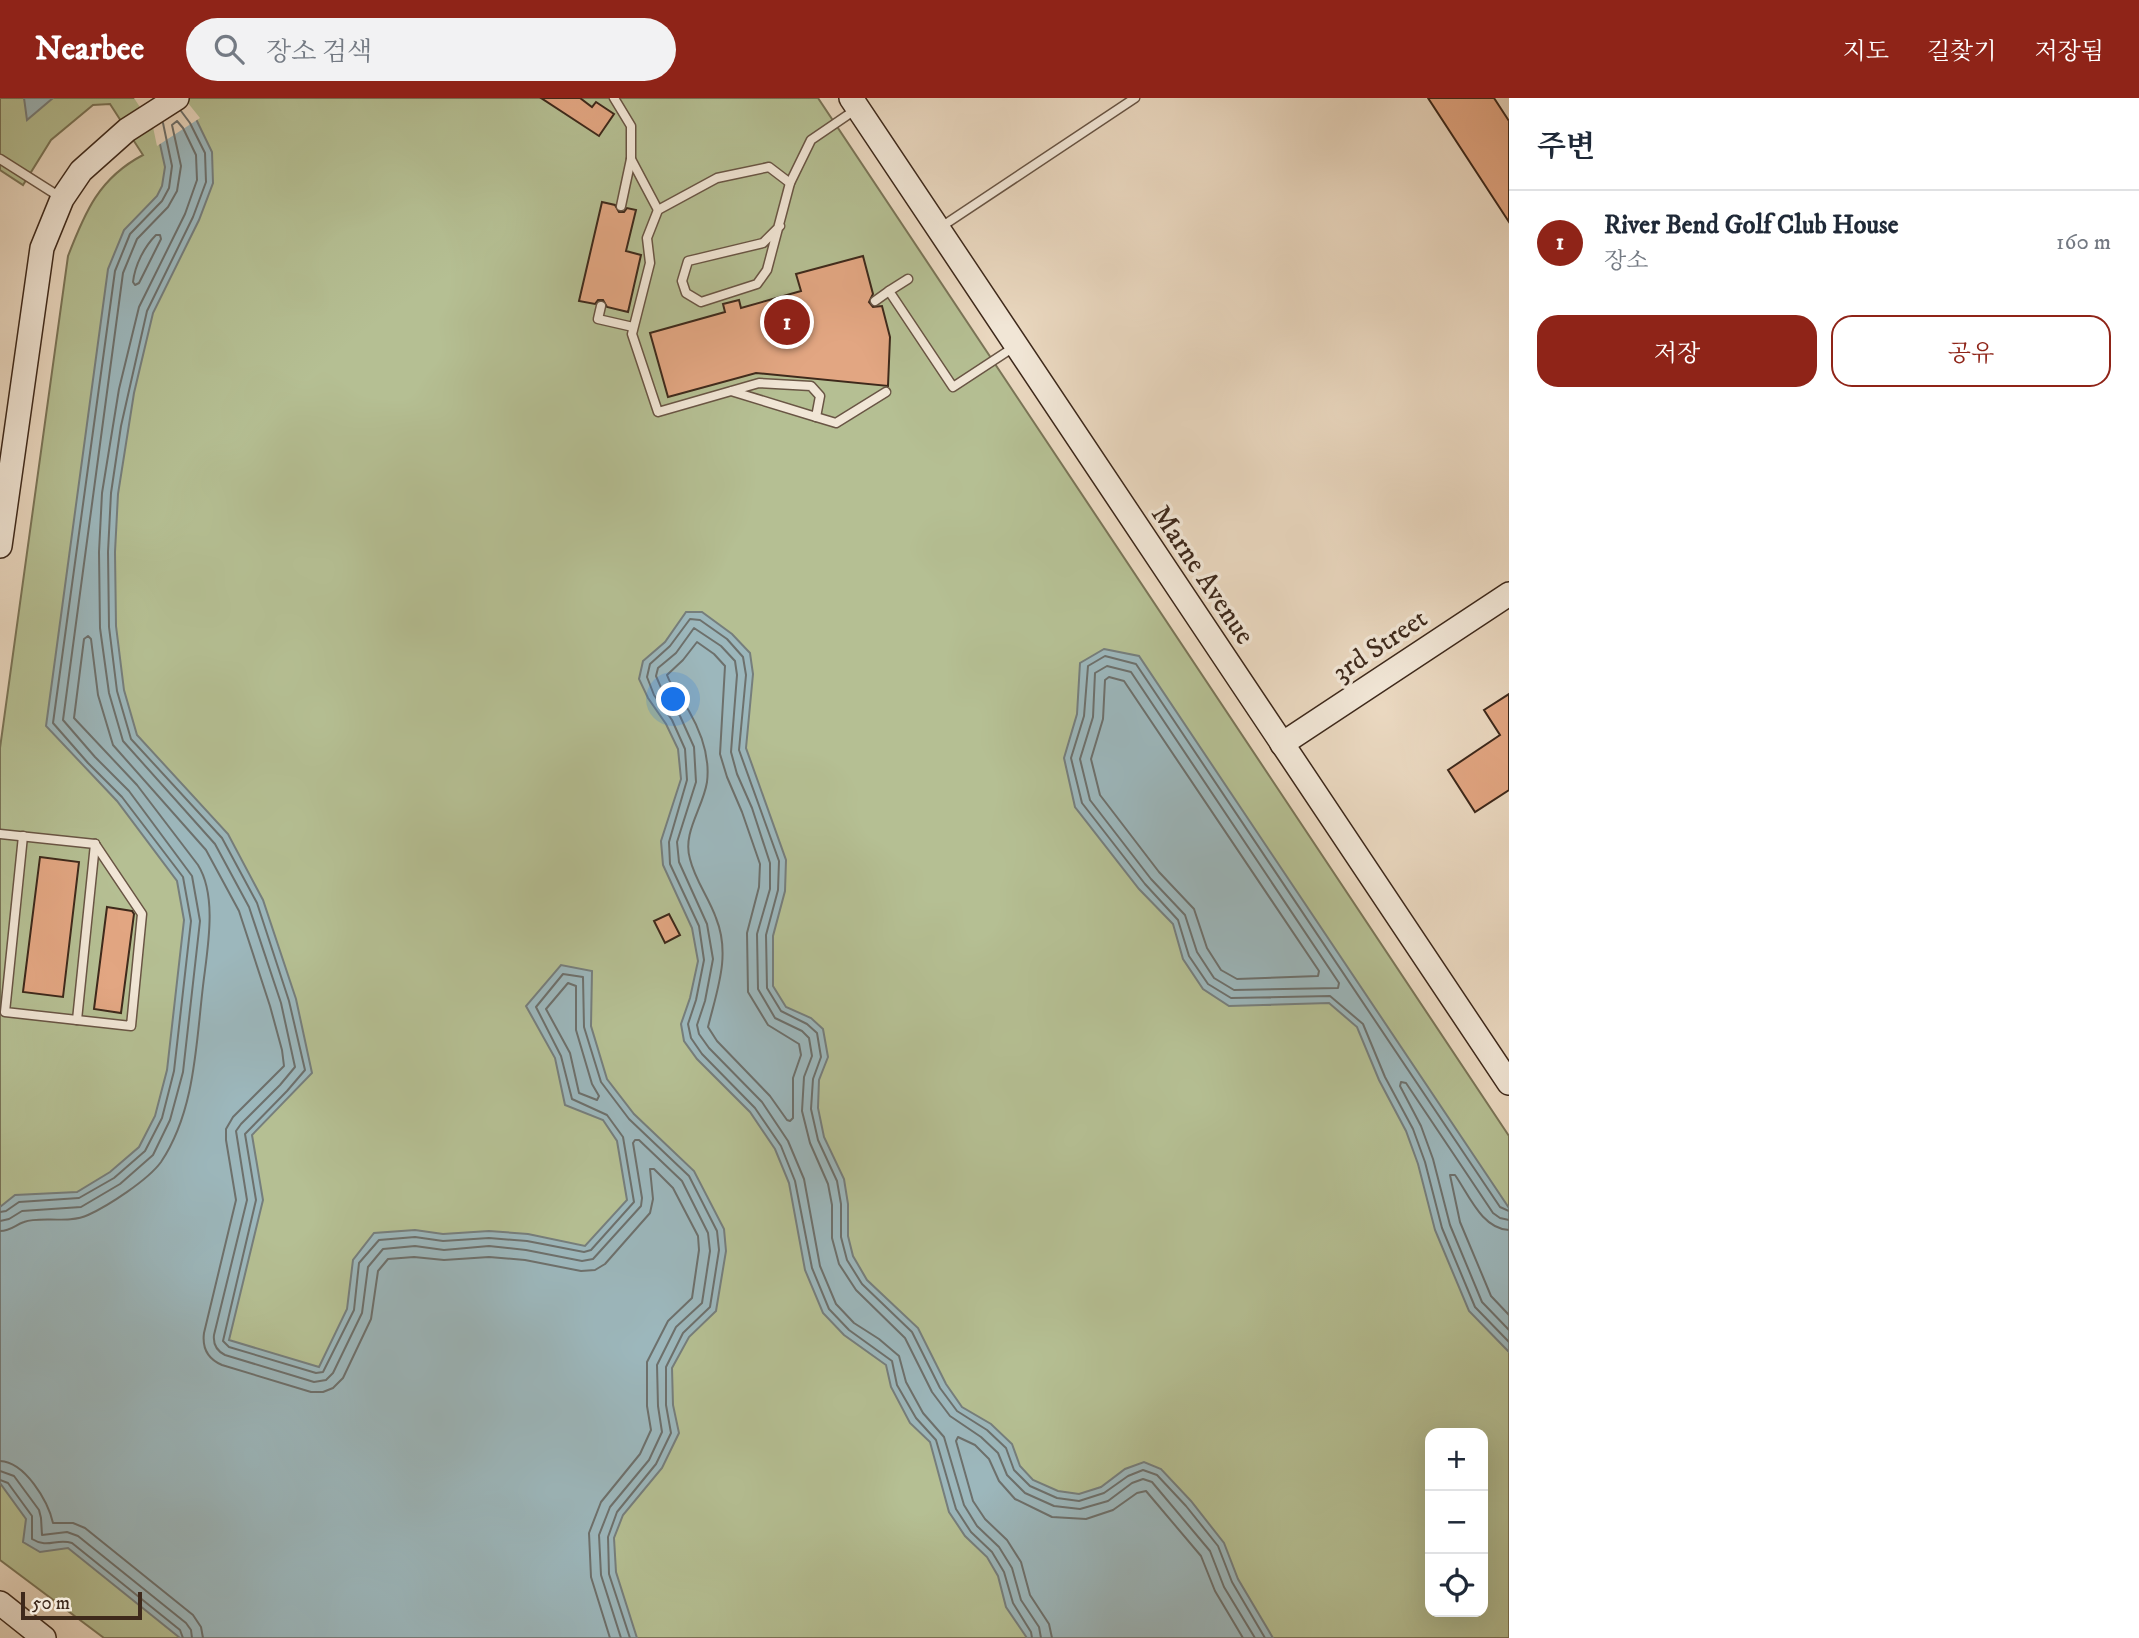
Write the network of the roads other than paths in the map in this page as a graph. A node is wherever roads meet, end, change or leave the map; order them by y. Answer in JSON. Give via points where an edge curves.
{"nodes":[{"id":1,"x":177,"y":98,"type":"edge"},
{"id":2,"x":614,"y":98,"type":"edge"},
{"id":3,"x":1135,"y":98,"type":"edge"},
{"id":4,"x":855,"y":103,"type":"edge"},
{"id":5,"x":0,"y":159,"type":"edge"},
{"id":6,"x":632,"y":159,"type":"junction"},
{"id":7,"x":790,"y":183,"type":"junction"},
{"id":8,"x":62,"y":199,"type":"junction"},
{"id":9,"x":621,"y":206,"type":"dead end"},
{"id":10,"x":658,"y":210,"type":"junction"},
{"id":11,"x":780,"y":226,"type":"junction"},
{"id":12,"x":939,"y":229,"type":"junction"},
{"id":13,"x":908,"y":279,"type":"dead end"},
{"id":14,"x":889,"y":291,"type":"junction"},
{"id":15,"x":875,"y":301,"type":"dead end"},
{"id":16,"x":601,"y":306,"type":"dead end"},
{"id":17,"x":633,"y":327,"type":"junction"},
{"id":18,"x":1016,"y":345,"type":"junction"},
{"id":19,"x":731,"y":391,"type":"junction"},
{"id":20,"x":886,"y":393,"type":"dead end"},
{"id":21,"x":816,"y":417,"type":"junction"},
{"id":22,"x":0,"y":546,"type":"edge"},
{"id":23,"x":1509,"y":593,"type":"edge"},
{"id":24,"x":1282,"y":744,"type":"junction"},
{"id":25,"x":0,"y":834,"type":"edge"},
{"id":26,"x":23,"y":836,"type":"junction"},
{"id":27,"x":95,"y":844,"type":"junction"},
{"id":28,"x":77,"y":1020,"type":"junction"},
{"id":29,"x":1509,"y":1083,"type":"edge"},
{"id":30,"x":0,"y":1603,"type":"edge"},
{"id":31,"x":44,"y":1638,"type":"edge"}],
"edges":[{"from":1,"to":8,"type":"street","via":[[127,130],[81,171]]},
{"from":2,"to":6,"type":"lane","via":[[631,126]]},
{"from":3,"to":12,"type":"lane"},
{"from":4,"to":7,"type":"lane","via":[[811,140]]},
{"from":4,"to":12,"type":"street","name":"Marne Avenue"},
{"from":5,"to":8,"type":"lane"},
{"from":6,"to":9,"type":"lane"},
{"from":6,"to":10,"type":"lane"},
{"from":7,"to":10,"type":"lane","via":[[769,167],[718,178]]},
{"from":7,"to":11,"type":"lane"},
{"from":8,"to":22,"type":"street","via":[[43,248]]},
{"from":10,"to":17,"type":"lane","via":[[647,238],[650,263]]},
{"from":11,"to":11,"type":"lane","via":[[763,243],[688,261],[682,281],[686,293],[701,302],[757,284],[767,270]]},
{"from":12,"to":18,"type":"street","name":"Marne Avenue"},
{"from":13,"to":14,"type":"lane"},
{"from":14,"to":15,"type":"lane"},
{"from":14,"to":18,"type":"lane","via":[[953,387]]},
{"from":16,"to":17,"type":"lane","via":[[598,318]]},
{"from":17,"to":19,"type":"lane","via":[[658,412]]},
{"from":18,"to":24,"type":"street","name":"Marne Avenue"},
{"from":19,"to":21,"type":"lane"},
{"from":19,"to":21,"type":"lane","via":[[760,383],[811,386],[820,396]]},
{"from":20,"to":21,"type":"lane","via":[[836,423]]},
{"from":23,"to":24,"type":"street","name":"3rd Street"},
{"from":24,"to":29,"type":"street","name":"Marne Avenue"},
{"from":25,"to":26,"type":"lane"},
{"from":26,"to":27,"type":"lane"},
{"from":26,"to":28,"type":"lane","via":[[5,1012]]},
{"from":27,"to":28,"type":"lane"},
{"from":27,"to":28,"type":"lane","via":[[142,914],[134,1001],[131,1026]]},
{"from":30,"to":31,"type":"street"}]}
